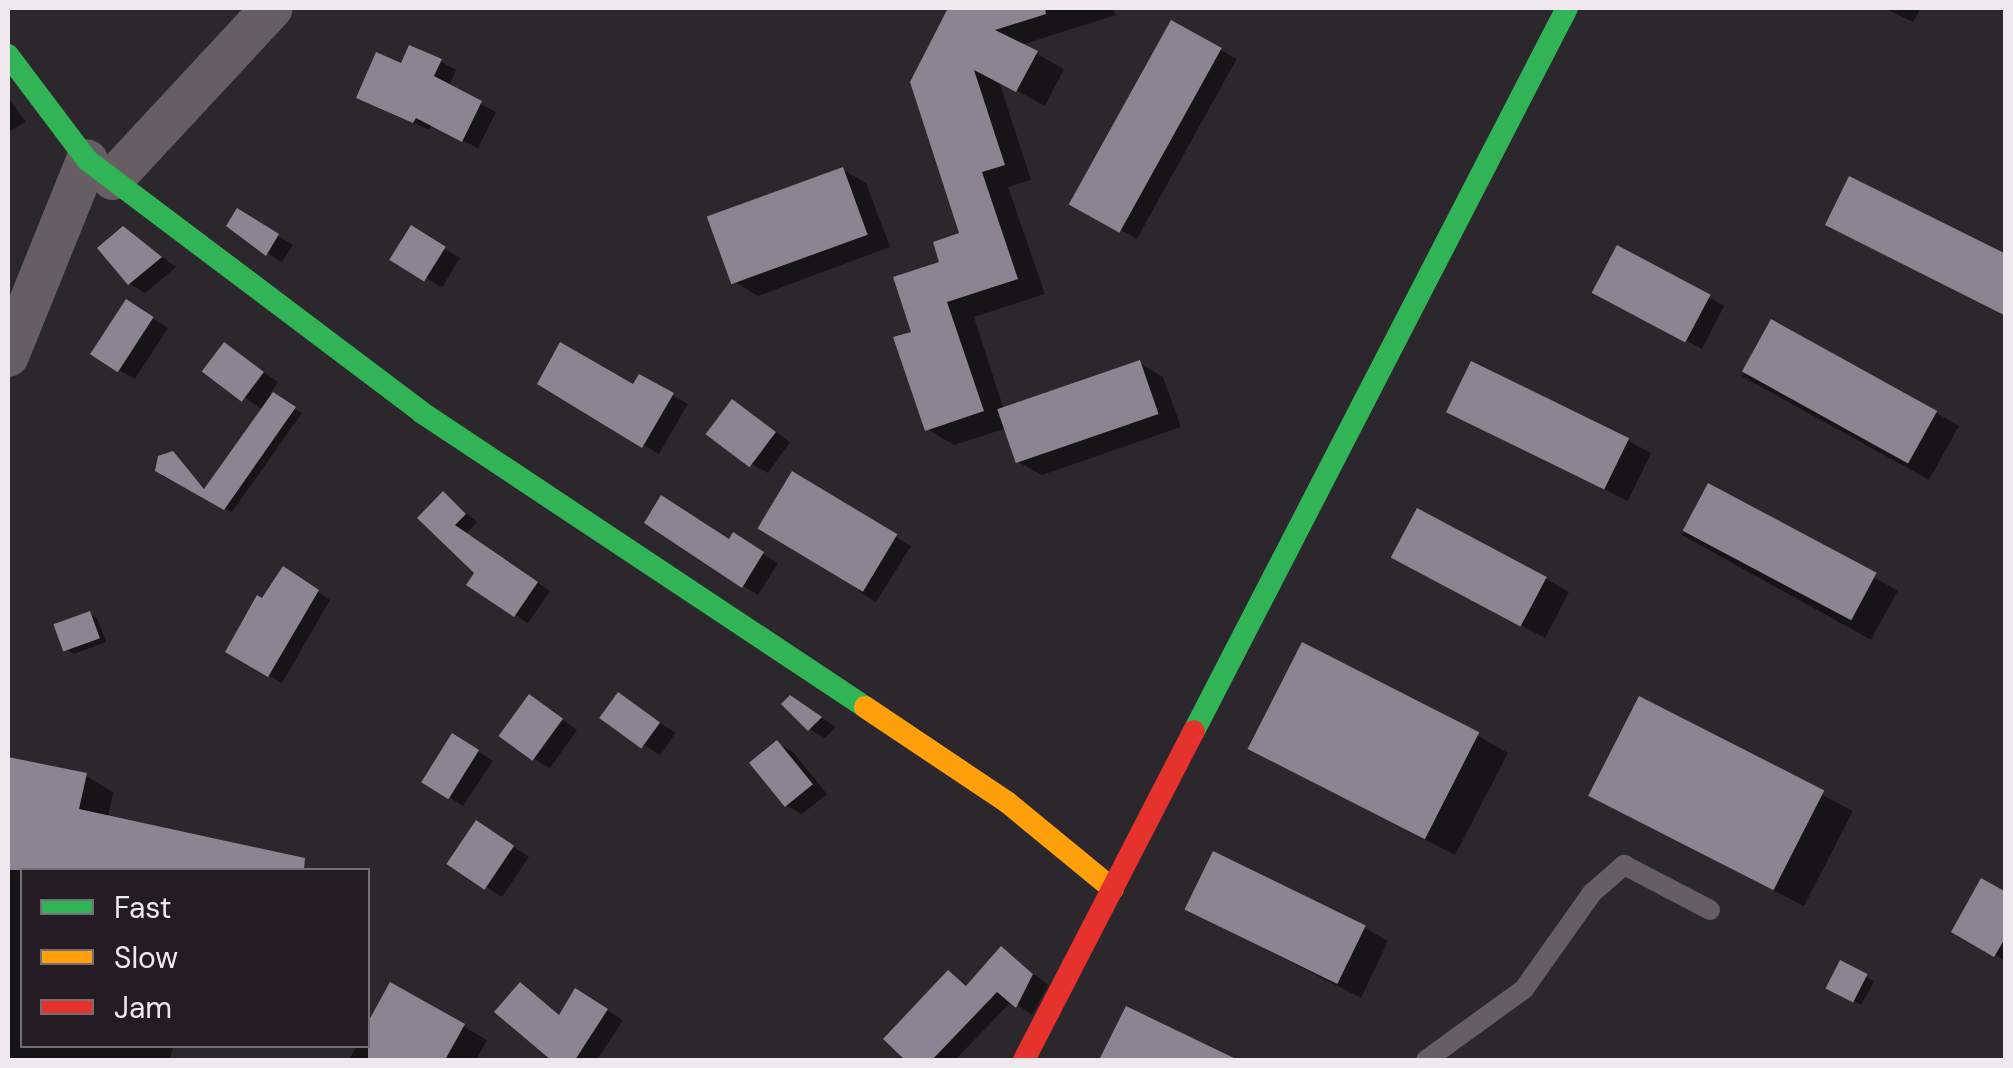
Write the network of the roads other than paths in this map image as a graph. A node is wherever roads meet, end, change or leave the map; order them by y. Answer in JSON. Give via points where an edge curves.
{"nodes":[{"id":1,"x":272,"y":8,"type":"edge"},
{"id":2,"x":1567,"y":8,"type":"edge"},
{"id":3,"x":8,"y":55,"type":"edge"},
{"id":4,"x":100,"y":170,"type":"junction"},
{"id":5,"x":8,"y":356,"type":"edge"},
{"id":6,"x":1113,"y":889,"type":"junction"},
{"id":7,"x":1710,"y":910,"type":"dead end"},
{"id":8,"x":1024,"y":1060,"type":"edge"},
{"id":9,"x":1426,"y":1060,"type":"edge"}],
"edges":[{"from":1,"to":4,"type":"street"},
{"from":2,"to":6,"type":"street"},
{"from":3,"to":4,"type":"street"},
{"from":4,"to":5,"type":"street"},
{"from":4,"to":6,"type":"street","via":[[421,412],[1007,802]]},
{"from":6,"to":8,"type":"street"},
{"from":7,"to":9,"type":"lane","via":[[1624,866],[1610,872],[1524,989]]}]}
